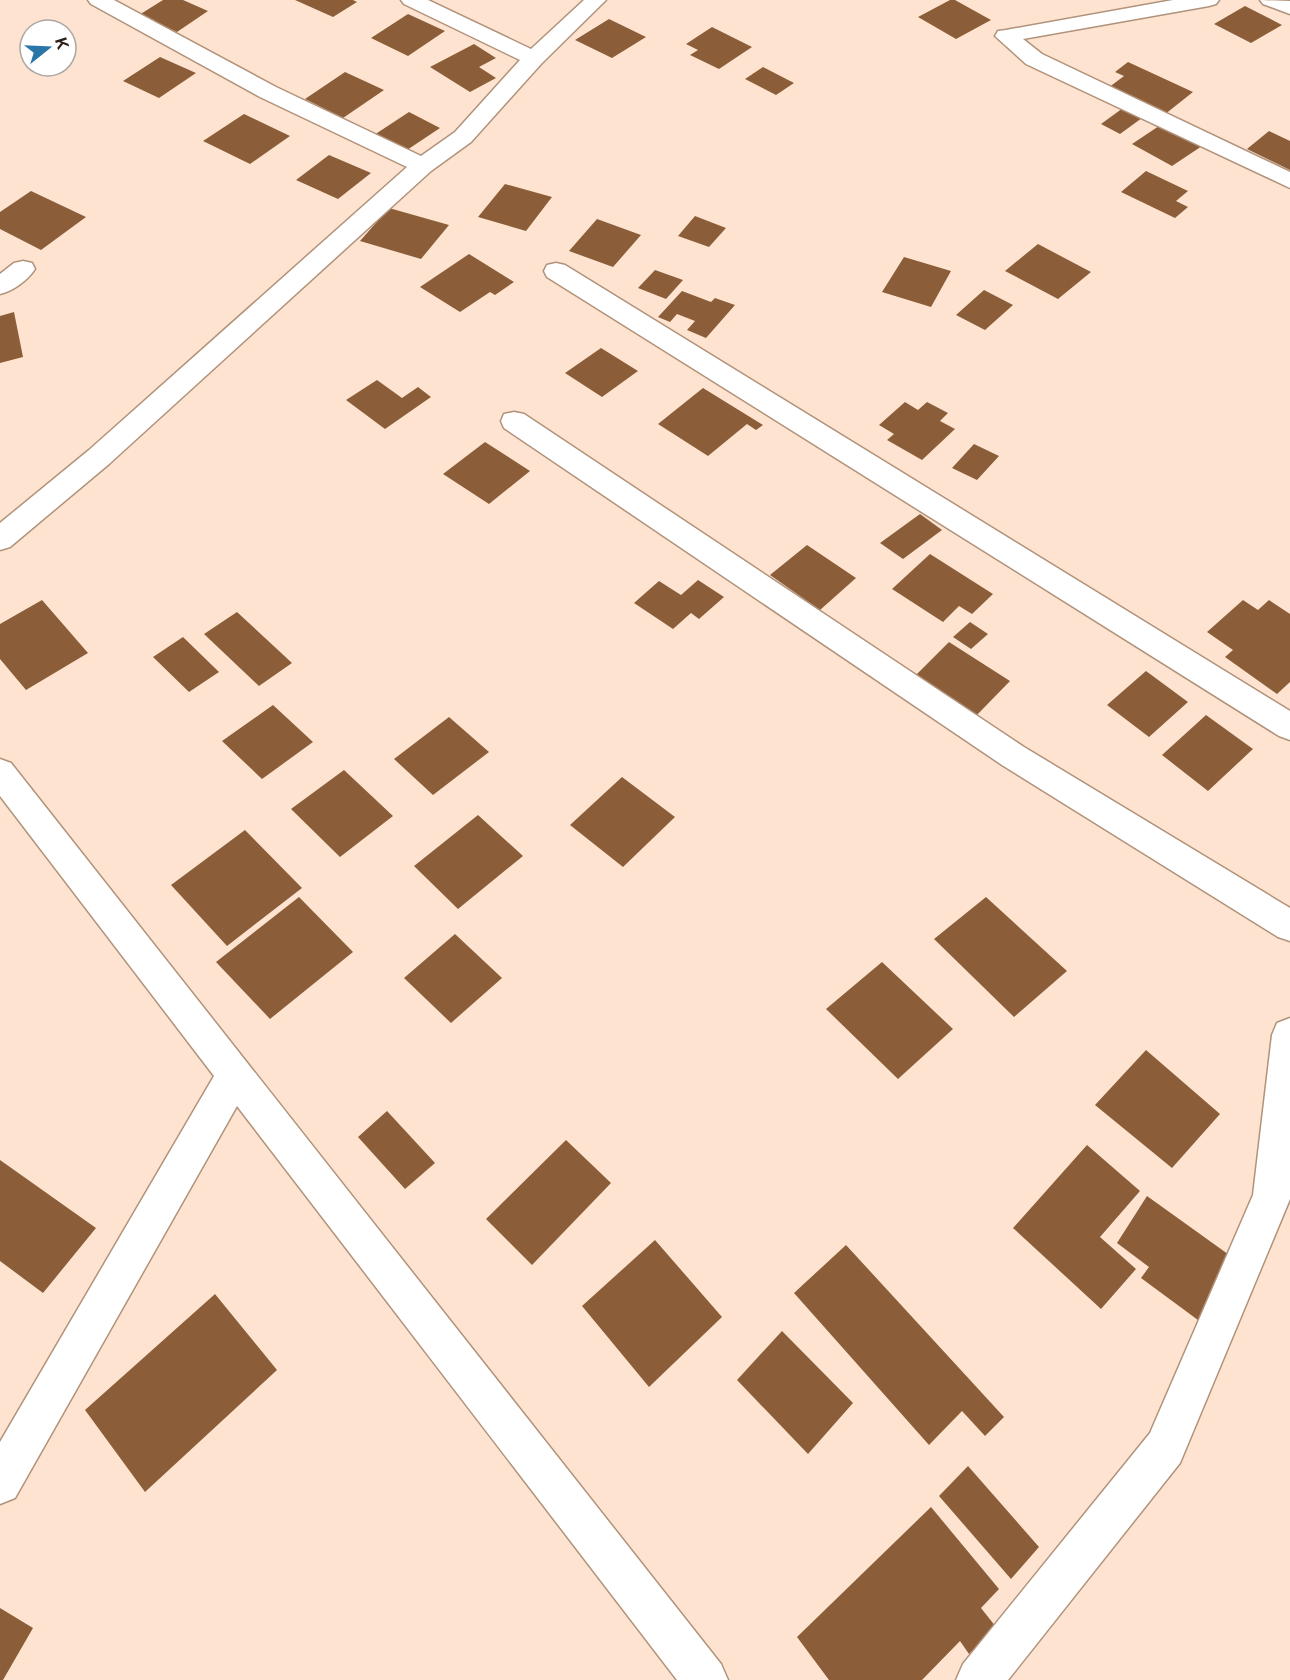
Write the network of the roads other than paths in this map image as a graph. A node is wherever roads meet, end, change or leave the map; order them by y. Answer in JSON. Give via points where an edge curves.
{"nodes":[{"id":1,"x":98,"y":0,"type":"edge"},
{"id":2,"x":411,"y":0,"type":"edge"},
{"id":3,"x":596,"y":0,"type":"edge"},
{"id":4,"x":1209,"y":0,"type":"edge"},
{"id":5,"x":1270,"y":0,"type":"edge"},
{"id":6,"x":1290,"y":8,"type":"edge"},
{"id":7,"x":534,"y":57,"type":"junction"},
{"id":8,"x":423,"y":166,"type":"junction"},
{"id":9,"x":1290,"y":182,"type":"edge"},
{"id":10,"x":23,"y":269,"type":"dead end"},
{"id":11,"x":556,"y":271,"type":"dead end"},
{"id":12,"x":0,"y":286,"type":"edge"},
{"id":13,"x":514,"y":421,"type":"dead end"},
{"id":14,"x":0,"y":539,"type":"edge"},
{"id":15,"x":1290,"y":727,"type":"edge"},
{"id":16,"x":0,"y":772,"type":"edge"},
{"id":17,"x":1290,"y":926,"type":"edge"},
{"id":18,"x":1290,"y":1035,"type":"edge"},
{"id":19,"x":235,"y":1074,"type":"junction"},
{"id":20,"x":0,"y":1483,"type":"edge"},
{"id":21,"x":705,"y":1680,"type":"edge"},
{"id":22,"x":979,"y":1680,"type":"edge"}],
"edges":[{"from":1,"to":8,"type":"street","via":[[268,92]]},
{"from":2,"to":7,"type":"street"},
{"from":3,"to":7,"type":"street"},
{"from":4,"to":9,"type":"street","via":[[1006,36],[1034,59]]},
{"from":5,"to":6,"type":"street"},
{"from":7,"to":8,"type":"street","via":[[463,137]]},
{"from":8,"to":14,"type":"street","via":[[99,457]]},
{"from":10,"to":12,"type":"street"},
{"from":11,"to":15,"type":"street"},
{"from":13,"to":17,"type":"street","via":[[1013,756]]},
{"from":16,"to":19,"type":"street"},
{"from":18,"to":22,"type":"street","via":[[1272,1196],[1165,1448]]},
{"from":19,"to":20,"type":"street"},
{"from":19,"to":21,"type":"street"}]}
